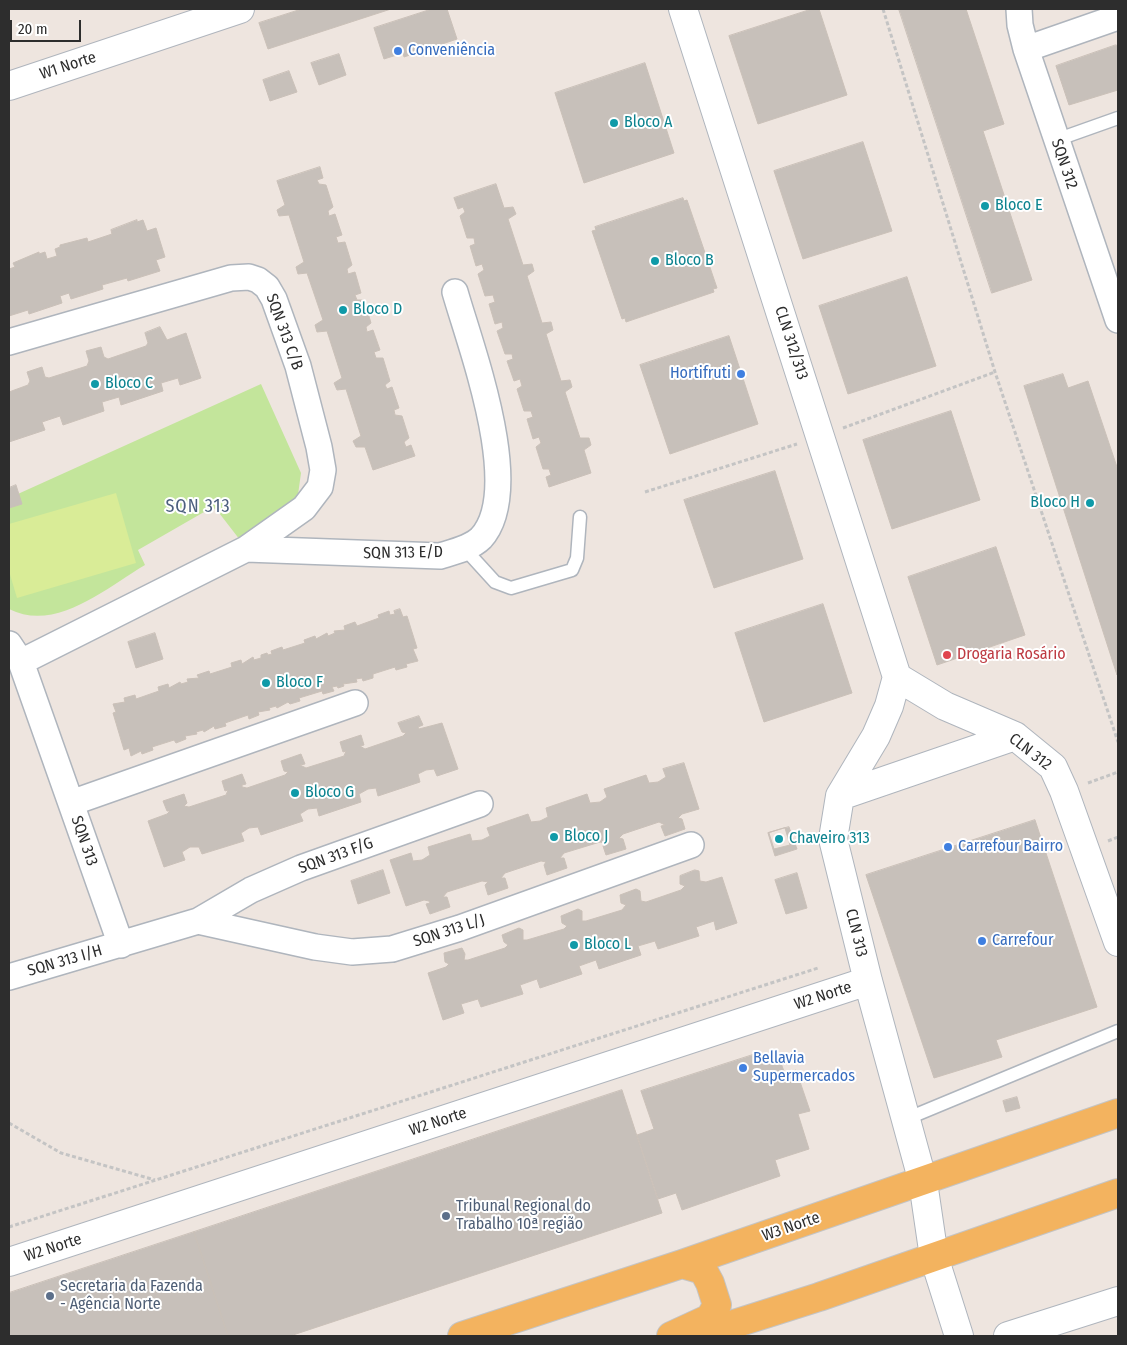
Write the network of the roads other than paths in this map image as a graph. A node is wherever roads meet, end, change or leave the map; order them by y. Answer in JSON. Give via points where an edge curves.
{"nodes":[{"id":1,"x":240,"y":9,"type":"edge"},
{"id":2,"x":683,"y":9,"type":"edge"},
{"id":3,"x":1019,"y":9,"type":"edge"},
{"id":4,"x":1118,"y":18,"type":"edge"},
{"id":5,"x":1026,"y":49,"type":"junction"},
{"id":6,"x":9,"y":86,"type":"edge"},
{"id":7,"x":1118,"y":118,"type":"edge"},
{"id":8,"x":1056,"y":140,"type":"junction"},
{"id":9,"x":1112,"y":278,"type":"edge"},
{"id":10,"x":455,"y":292,"type":"dead end"},
{"id":11,"x":1118,"y":320,"type":"edge"},
{"id":12,"x":9,"y":342,"type":"edge"},
{"id":13,"x":580,"y":517,"type":"dead end"},
{"id":14,"x":464,"y":548,"type":"junction"},
{"id":15,"x":246,"y":549,"type":"junction"},
{"id":16,"x":15,"y":653,"type":"edge"},
{"id":17,"x":897,"y":677,"type":"junction"},
{"id":18,"x":355,"y":703,"type":"dead end"},
{"id":19,"x":1015,"y":736,"type":"junction"},
{"id":20,"x":840,"y":796,"type":"junction"},
{"id":21,"x":71,"y":803,"type":"junction"},
{"id":22,"x":480,"y":804,"type":"dead end"},
{"id":23,"x":692,"y":845,"type":"dead end"},
{"id":24,"x":1110,"y":897,"type":"edge"},
{"id":25,"x":198,"y":920,"type":"junction"},
{"id":26,"x":1118,"y":942,"type":"edge"},
{"id":27,"x":121,"y":944,"type":"junction"},
{"id":28,"x":9,"y":977,"type":"edge"},
{"id":29,"x":868,"y":981,"type":"junction"},
{"id":30,"x":1118,"y":1031,"type":"edge"},
{"id":31,"x":1118,"y":1113,"type":"edge"},
{"id":32,"x":906,"y":1119,"type":"junction"},
{"id":33,"x":923,"y":1182,"type":"junction"},
{"id":34,"x":1118,"y":1193,"type":"edge"},
{"id":35,"x":934,"y":1257,"type":"junction"},
{"id":36,"x":9,"y":1262,"type":"edge"},
{"id":37,"x":682,"y":1264,"type":"junction"},
{"id":38,"x":1118,"y":1301,"type":"edge"},
{"id":39,"x":462,"y":1336,"type":"edge"},
{"id":40,"x":671,"y":1336,"type":"edge"},
{"id":41,"x":696,"y":1336,"type":"edge"},
{"id":42,"x":959,"y":1336,"type":"edge"},
{"id":43,"x":1008,"y":1336,"type":"edge"}],
"edges":[{"from":1,"to":6,"type":"street","name":"W1 Norte"},
{"from":2,"to":17,"type":"street","name":"CLN 312/313"},
{"from":3,"to":5,"type":"street","name":"SQN 312"},
{"from":4,"to":5,"type":"street"},
{"from":5,"to":8,"type":"street","name":"SQN 312"},
{"from":7,"to":8,"type":"lane"},
{"from":8,"to":9,"type":"street","name":"SQN 312"},
{"from":9,"to":11,"type":"street","name":"SQN 312"},
{"from":10,"to":14,"type":"street","name":"SQN 313 E/D","via":[[492,425],[499,468],[497,507],[481,538]]},
{"from":12,"to":15,"type":"street","name":"SQN 313 C/B","via":[[231,278],[249,277],[267,287],[298,366],[323,470],[320,487],[304,508]]},
{"from":13,"to":14,"type":"lane","via":[[577,558],[572,570],[511,588],[495,582]]},
{"from":14,"to":15,"type":"street","name":"SQN 313 E/D","via":[[440,556]]},
{"from":15,"to":16,"type":"street","name":"SQN 313"},
{"from":16,"to":21,"type":"street","name":"SQN 313"},
{"from":17,"to":19,"type":"street","name":"CLN 312","via":[[945,706]]},
{"from":17,"to":20,"type":"street","name":"CLN 313","via":[[876,736]]},
{"from":18,"to":21,"type":"street"},
{"from":19,"to":20,"type":"street"},
{"from":19,"to":24,"type":"street","name":"CLN 312","via":[[1053,767]]},
{"from":20,"to":29,"type":"street","name":"CLN 313","via":[[833,839]]},
{"from":21,"to":27,"type":"street","name":"SQN 313"},
{"from":22,"to":25,"type":"street","name":"SQN 313 F/G","via":[[302,868],[251,890]]},
{"from":23,"to":25,"type":"street","name":"SQN 313 L/J","via":[[392,949],[352,952]]},
{"from":24,"to":26,"type":"street","name":"CLN 312"},
{"from":25,"to":27,"type":"street"},
{"from":27,"to":28,"type":"street","name":"SQN 313 I/H"},
{"from":29,"to":32,"type":"street","name":"CLN 313"},
{"from":29,"to":36,"type":"street","name":"W2 Norte"},
{"from":30,"to":32,"type":"lane"},
{"from":31,"to":33,"type":"main road","name":"W3 Norte"},
{"from":32,"to":33,"type":"street","name":"CLN 313"},
{"from":33,"to":35,"type":"street","name":"CLN 313"},
{"from":33,"to":37,"type":"main road","name":"W3 Norte"},
{"from":34,"to":35,"type":"main road"},
{"from":35,"to":41,"type":"main road"},
{"from":35,"to":42,"type":"street","name":"CLN 313"},
{"from":37,"to":39,"type":"main road","name":"W3 Norte"},
{"from":37,"to":40,"type":"main road","via":[[703,1270],[717,1304],[710,1318]]},
{"from":38,"to":43,"type":"street"}]}
